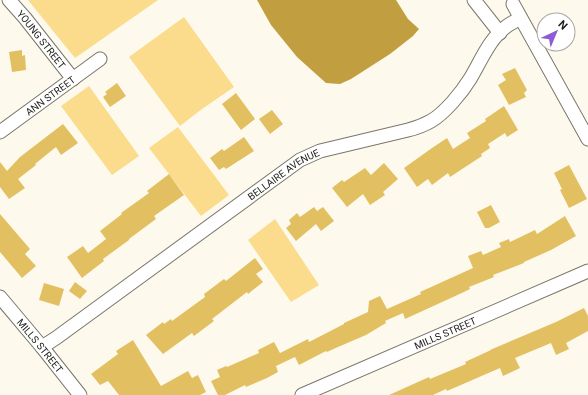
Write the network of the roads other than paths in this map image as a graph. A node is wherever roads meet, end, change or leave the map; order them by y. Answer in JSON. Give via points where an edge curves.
{"nodes":[{"id":1,"x":9,"y":0,"type":"edge"},
{"id":2,"x":474,"y":0,"type":"edge"},
{"id":3,"x":513,"y":4,"type":"dead end"},
{"id":4,"x":520,"y":18,"type":"junction"},
{"id":5,"x":500,"y":33,"type":"junction"},
{"id":6,"x":100,"y":59,"type":"dead end"},
{"id":7,"x":73,"y":79,"type":"junction"},
{"id":8,"x":0,"y":132,"type":"edge"},
{"id":9,"x":588,"y":139,"type":"edge"},
{"id":10,"x":588,"y":271,"type":"edge"},
{"id":11,"x":0,"y":297,"type":"edge"},
{"id":12,"x":42,"y":347,"type":"junction"},
{"id":13,"x":80,"y":395,"type":"edge"},
{"id":14,"x":302,"y":395,"type":"edge"}],
"edges":[{"from":1,"to":7,"type":"street","name":"YOUNG STREET"},
{"from":2,"to":5,"type":"street"},
{"from":3,"to":4,"type":"street"},
{"from":4,"to":5,"type":"street","name":"BELLAIRE AVENUE"},
{"from":4,"to":9,"type":"street"},
{"from":5,"to":12,"type":"street","name":"BELLAIRE AVENUE","via":[[491,42],[470,80],[437,117],[408,130],[320,151],[300,160]]},
{"from":6,"to":7,"type":"street","name":"ANN STREET"},
{"from":7,"to":8,"type":"street","name":"ANN STREET"},
{"from":10,"to":14,"type":"street","name":"MILLS STREET"},
{"from":11,"to":12,"type":"street","name":"MILLS STREET"},
{"from":12,"to":13,"type":"street","name":"MILLS STREET"}]}
